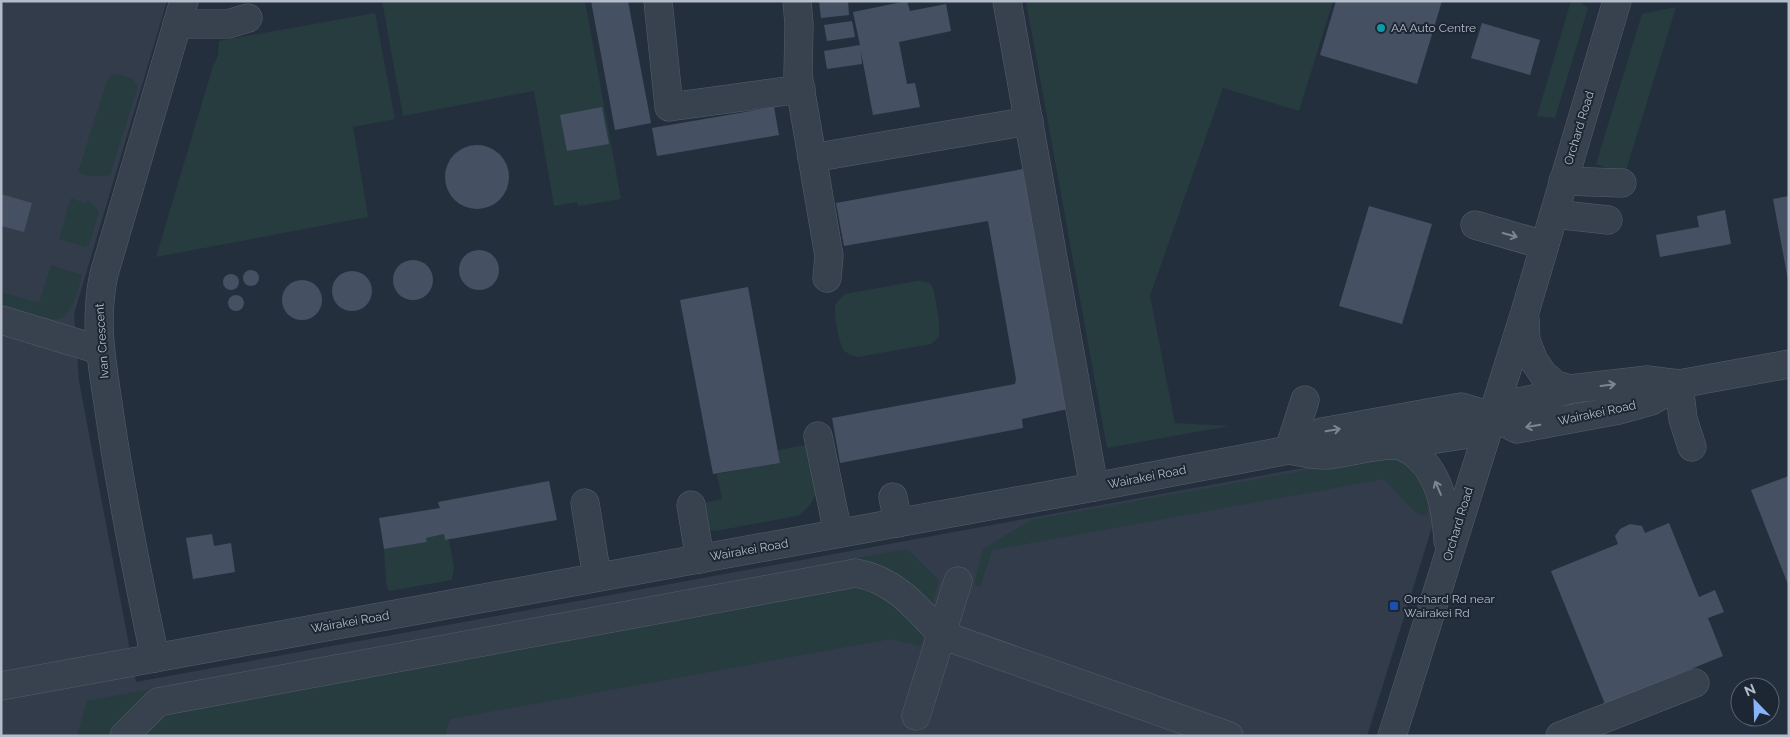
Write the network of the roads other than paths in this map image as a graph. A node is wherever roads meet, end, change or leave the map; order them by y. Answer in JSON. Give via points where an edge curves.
{"nodes":[{"id":1,"x":658,"y":1,"type":"edge"},
{"id":2,"x":796,"y":1,"type":"edge"},
{"id":3,"x":1007,"y":1,"type":"edge"},
{"id":4,"x":1617,"y":1,"type":"edge"},
{"id":5,"x":180,"y":13,"type":"edge"},
{"id":6,"x":248,"y":18,"type":"dead end"},
{"id":7,"x":801,"y":89,"type":"junction"},
{"id":8,"x":1029,"y":121,"type":"junction"},
{"id":9,"x":812,"y":158,"type":"junction"},
{"id":10,"x":1564,"y":181,"type":"junction"},
{"id":11,"x":1622,"y":183,"type":"dead end"},
{"id":12,"x":1554,"y":214,"type":"junction"},
{"id":13,"x":1608,"y":220,"type":"dead end"},
{"id":14,"x":1475,"y":225,"type":"dead end"},
{"id":15,"x":1544,"y":246,"type":"junction"},
{"id":16,"x":827,"y":278,"type":"dead end"},
{"id":17,"x":1525,"y":312,"type":"junction"},
{"id":18,"x":1,"y":320,"type":"edge"},
{"id":19,"x":100,"y":350,"type":"junction"},
{"id":20,"x":1789,"y":364,"type":"edge"},
{"id":21,"x":1679,"y":384,"type":"junction"},
{"id":22,"x":1570,"y":389,"type":"junction"},
{"id":23,"x":1305,"y":400,"type":"dead end"},
{"id":24,"x":1491,"y":416,"type":"junction"},
{"id":25,"x":818,"y":436,"type":"dead end"},
{"id":26,"x":1398,"y":446,"type":"junction"},
{"id":27,"x":1692,"y":447,"type":"dead end"},
{"id":28,"x":1289,"y":450,"type":"junction"},
{"id":29,"x":1094,"y":487,"type":"junction"},
{"id":30,"x":585,"y":503,"type":"dead end"},
{"id":31,"x":691,"y":505,"type":"dead end"},
{"id":32,"x":838,"y":534,"type":"junction"},
{"id":33,"x":1449,"y":552,"type":"junction"},
{"id":34,"x":700,"y":559,"type":"junction"},
{"id":35,"x":597,"y":577,"type":"junction"},
{"id":36,"x":958,"y":581,"type":"dead end"},
{"id":37,"x":942,"y":636,"type":"junction"},
{"id":38,"x":155,"y":658,"type":"junction"},
{"id":39,"x":1695,"y":683,"type":"dead end"},
{"id":40,"x":1,"y":686,"type":"edge"},
{"id":41,"x":916,"y":716,"type":"dead end"},
{"id":42,"x":124,"y":736,"type":"edge"},
{"id":43,"x":1229,"y":736,"type":"edge"},
{"id":44,"x":1392,"y":736,"type":"edge"},
{"id":45,"x":1560,"y":736,"type":"edge"}],
"edges":[{"from":1,"to":7,"type":"street","via":[[669,107]]},
{"from":2,"to":7,"type":"street"},
{"from":3,"to":8,"type":"street"},
{"from":4,"to":10,"type":"street","name":"Orchard Road"},
{"from":5,"to":6,"type":"street","via":[[228,24]]},
{"from":5,"to":19,"type":"street","name":"Ivan Crescent","via":[[104,274],[99,304]]},
{"from":7,"to":9,"type":"street"},
{"from":8,"to":9,"type":"street"},
{"from":8,"to":29,"type":"street"},
{"from":9,"to":16,"type":"street","via":[[829,256]]},
{"from":10,"to":11,"type":"street"},
{"from":10,"to":12,"type":"street","name":"Orchard Road"},
{"from":12,"to":13,"type":"street"},
{"from":12,"to":15,"type":"street","name":"Orchard Road"},
{"from":14,"to":15,"type":"street","one_way":true},
{"from":15,"to":17,"type":"street","name":"Orchard Road"},
{"from":17,"to":22,"type":"street","name":"Orchard Road","via":[[1526,341],[1534,361],[1556,385]]},
{"from":17,"to":24,"type":"street","name":"Orchard Road"},
{"from":18,"to":19,"type":"street"},
{"from":19,"to":38,"type":"street","name":"Ivan Crescent","via":[[119,476]]},
{"from":20,"to":21,"type":"street","name":"Wairakei Road"},
{"from":22,"to":21,"type":"street","one_way":true,"via":[[1647,380]]},
{"from":21,"to":24,"type":"street","name":"Wairakei Road","one_way":true,"via":[[1651,401],[1619,410],[1517,428]]},
{"from":21,"to":27,"type":"street","via":[[1683,419]]},
{"from":22,"to":24,"type":"street","via":[[1512,403]]},
{"from":23,"to":28,"type":"street"},
{"from":24,"to":26,"type":"street","via":[[1463,434]]},
{"from":28,"to":24,"type":"street","name":"Wairakei Road","one_way":true,"via":[[1322,432],[1461,407]]},
{"from":24,"to":33,"type":"street","name":"Orchard Road"},
{"from":25,"to":32,"type":"street"},
{"from":26,"to":28,"type":"street","via":[[1324,456]]},
{"from":33,"to":26,"type":"street","one_way":true,"via":[[1442,495],[1432,472],[1411,451]]},
{"from":28,"to":29,"type":"street","name":"Wairakei Road"},
{"from":29,"to":32,"type":"street","name":"Wairakei Road","via":[[896,510]]},
{"from":30,"to":35,"type":"street"},
{"from":31,"to":34,"type":"street"},
{"from":32,"to":34,"type":"street","name":"Wairakei Road"},
{"from":33,"to":44,"type":"street","name":"Orchard Road"},
{"from":34,"to":35,"type":"street","name":"Wairakei Road"},
{"from":35,"to":38,"type":"street","name":"Wairakei Road"},
{"from":36,"to":37,"type":"street"},
{"from":37,"to":41,"type":"street"},
{"from":37,"to":42,"type":"street","via":[[911,601],[892,587],[856,573],[158,702]]},
{"from":37,"to":43,"type":"street"},
{"from":38,"to":40,"type":"street","name":"Wairakei Road"},
{"from":39,"to":45,"type":"street"}]}
